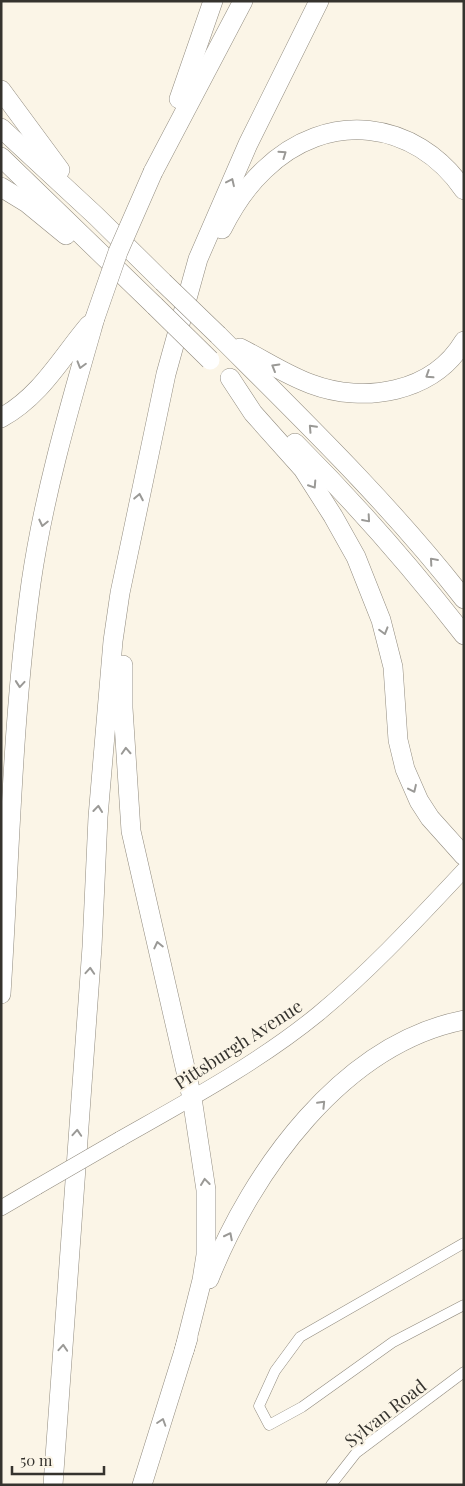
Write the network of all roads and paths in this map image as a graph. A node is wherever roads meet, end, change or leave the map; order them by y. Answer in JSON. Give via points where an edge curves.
{"nodes":[{"id":1,"x":213,"y":1,"type":"edge"},
{"id":2,"x":243,"y":1,"type":"edge"},
{"id":3,"x":319,"y":1,"type":"edge"},
{"id":4,"x":1,"y":90,"type":"edge"},
{"id":5,"x":1,"y":128,"type":"edge"},
{"id":6,"x":1,"y":157,"type":"edge"},
{"id":7,"x":153,"y":172,"type":"junction"},
{"id":8,"x":1,"y":187,"type":"edge"},
{"id":9,"x":464,"y":190,"type":"edge"},
{"id":10,"x":96,"y":216,"type":"junction"},
{"id":11,"x":198,"y":259,"type":"junction"},
{"id":12,"x":155,"y":306,"type":"junction"},
{"id":13,"x":95,"y":318,"type":"junction"},
{"id":14,"x":221,"y":338,"type":"junction"},
{"id":15,"x":464,"y":341,"type":"edge"},
{"id":16,"x":230,"y":378,"type":"junction"},
{"id":17,"x":1,"y":418,"type":"edge"},
{"id":18,"x":129,"y":545,"type":"junction"},
{"id":19,"x":464,"y":599,"type":"edge"},
{"id":20,"x":464,"y":635,"type":"edge"},
{"id":21,"x":464,"y":856,"type":"edge"},
{"id":22,"x":464,"y":870,"type":"edge"},
{"id":23,"x":1,"y":935,"type":"edge"},
{"id":24,"x":3,"y":968,"type":"junction"},
{"id":25,"x":1,"y":994,"type":"edge"},
{"id":26,"x":464,"y":1020,"type":"edge"},
{"id":27,"x":192,"y":1098,"type":"junction"},
{"id":28,"x":1,"y":1208,"type":"edge"},
{"id":29,"x":464,"y":1243,"type":"edge"},
{"id":30,"x":464,"y":1305,"type":"edge"},
{"id":31,"x":184,"y":1351,"type":"junction"},
{"id":32,"x":464,"y":1372,"type":"edge"},
{"id":33,"x":53,"y":1485,"type":"edge"},
{"id":34,"x":142,"y":1485,"type":"edge"},
{"id":35,"x":331,"y":1485,"type":"edge"}],
"edges":[{"from":1,"to":7,"type":"highway","via":[[193,63],[166,127]]},
{"from":2,"to":7,"type":"highway"},
{"from":11,"to":3,"type":"highway","one_way":true,"via":[[248,144]]},
{"from":4,"to":10,"type":"highway"},
{"from":5,"to":10,"type":"highway"},
{"from":6,"to":12,"type":"highway"},
{"from":7,"to":13,"type":"highway","bridge":true,"via":[[122,243]]},
{"from":8,"to":12,"type":"highway","via":[[42,214],[88,256]]},
{"from":11,"to":9,"type":"highway","one_way":true,"via":[[222,229],[240,197],[263,170],[291,149],[327,134],[370,129],[396,135],[434,157]]},
{"from":10,"to":14,"type":"highway","bridge":true},
{"from":18,"to":11,"type":"highway","one_way":true,"via":[[166,374]]},
{"from":12,"to":16,"type":"highway","bridge":true},
{"from":13,"to":17,"type":"highway","via":[[44,384]]},
{"from":13,"to":24,"type":"highway","one_way":true,"via":[[67,419],[41,528],[32,582],[10,802]]},
{"from":15,"to":14,"type":"highway","one_way":true,"via":[[451,357],[425,378],[398,390],[368,393],[342,392],[311,384]]},
{"from":19,"to":14,"type":"highway","one_way":true,"via":[[414,538],[294,409]]},
{"from":16,"to":20,"type":"highway","one_way":true,"via":[[332,479]]},
{"from":16,"to":21,"type":"highway","one_way":true,"via":[[253,413],[303,469],[356,557],[381,620],[392,660],[398,740],[405,769],[430,818]]},
{"from":27,"to":18,"type":"highway","one_way":true,"via":[[131,832],[123,708]]},
{"from":33,"to":18,"type":"highway","one_way":true,"via":[[92,948],[98,817],[113,641]]},
{"from":22,"to":27,"type":"main road","name":"Pittsburgh Avenue","via":[[366,973],[317,1015]]},
{"from":23,"to":24,"type":"highway"},
{"from":24,"to":25,"type":"highway"},
{"from":31,"to":26,"type":"highway","one_way":true,"via":[[201,1299],[228,1238],[254,1190],[295,1134],[334,1091],[372,1060],[424,1032]]},
{"from":27,"to":28,"type":"main road","name":"Pittsburgh Avenue","bridge":true},
{"from":31,"to":27,"type":"highway","one_way":true,"via":[[202,1280],[207,1231],[206,1190]]},
{"from":29,"to":30,"type":"street","via":[[300,1336],[275,1371],[259,1406],[270,1425],[302,1407],[393,1342]]},
{"from":34,"to":31,"type":"highway","one_way":true},
{"from":32,"to":35,"type":"street","name":"Sylvan Road","via":[[356,1454]]}]}
